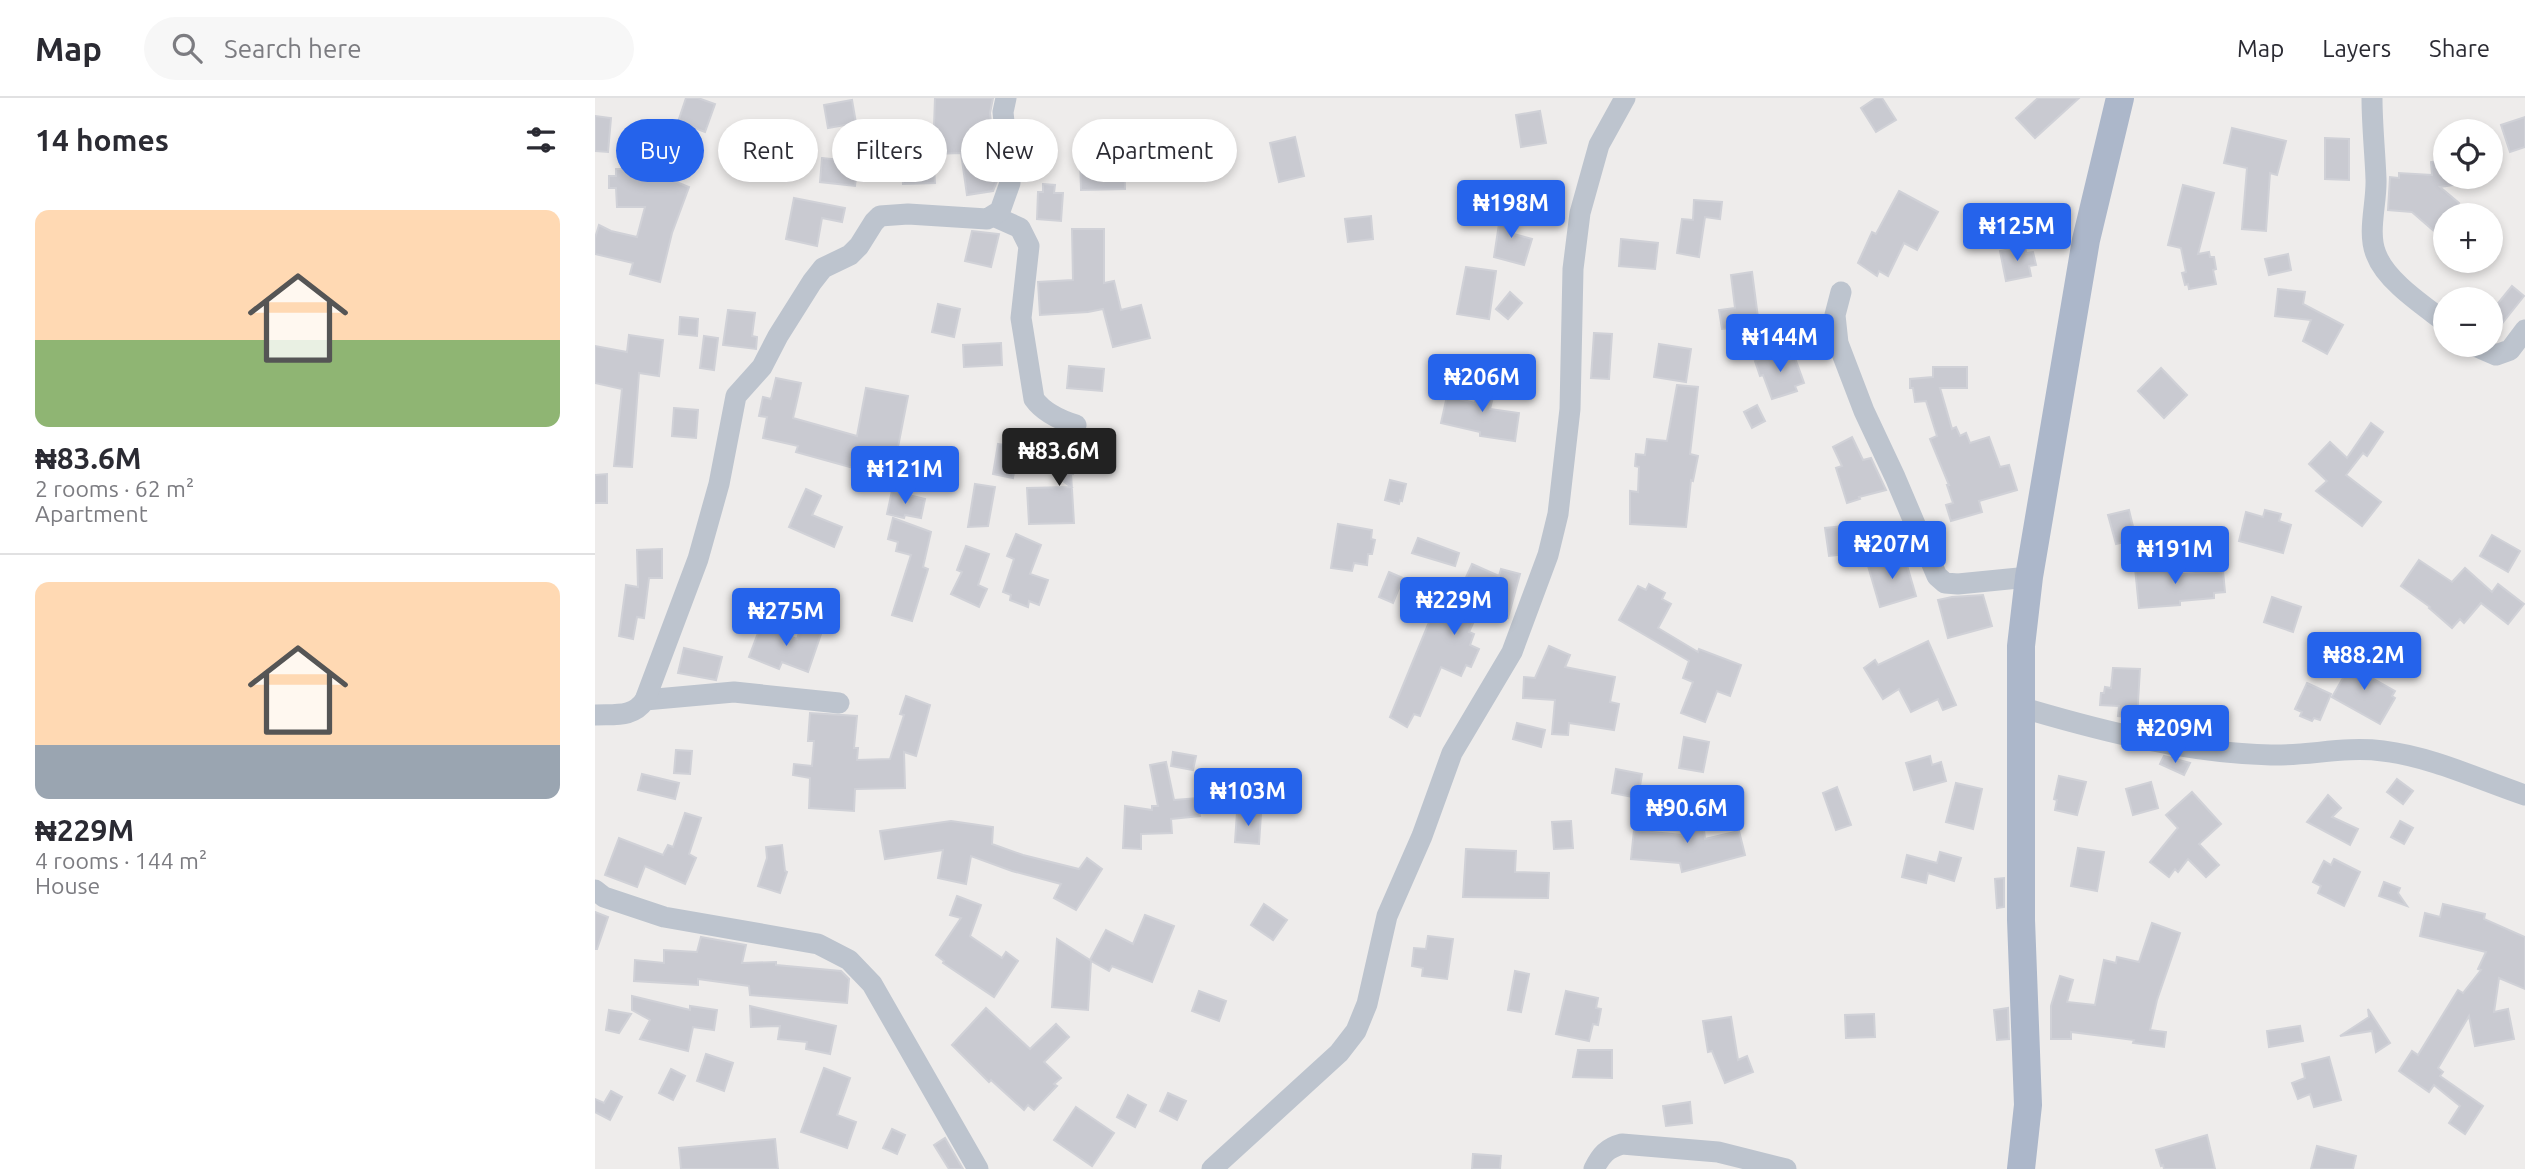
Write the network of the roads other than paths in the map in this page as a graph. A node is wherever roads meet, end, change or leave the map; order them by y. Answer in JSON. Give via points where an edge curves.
{"nodes":[{"id":1,"x":1006,"y":98,"type":"edge"},
{"id":2,"x":1625,"y":98,"type":"edge"},
{"id":3,"x":2120,"y":98,"type":"edge"},
{"id":4,"x":2372,"y":98,"type":"edge"},
{"id":5,"x":993,"y":216,"type":"junction"},
{"id":6,"x":1841,"y":292,"type":"dead end"},
{"id":7,"x":2433,"y":313,"type":"edge"},
{"id":8,"x":2525,"y":330,"type":"edge"},
{"id":9,"x":2503,"y":353,"type":"edge"},
{"id":10,"x":1076,"y":425,"type":"dead end"},
{"id":11,"x":2029,"y":577,"type":"junction"},
{"id":12,"x":645,"y":700,"type":"junction"},
{"id":13,"x":839,"y":703,"type":"dead end"},
{"id":14,"x":2020,"y":707,"type":"junction"},
{"id":15,"x":595,"y":715,"type":"edge"},
{"id":16,"x":2525,"y":795,"type":"edge"},
{"id":17,"x":595,"y":890,"type":"edge"},
{"id":18,"x":978,"y":1169,"type":"edge"},
{"id":19,"x":1212,"y":1169,"type":"edge"},
{"id":20,"x":1594,"y":1169,"type":"edge"},
{"id":21,"x":1786,"y":1169,"type":"edge"},
{"id":22,"x":2021,"y":1169,"type":"edge"}],
"edges":[{"from":1,"to":5,"type":"street","via":[[1003,112],[1010,183],[1000,211]]},
{"from":2,"to":19,"type":"street","via":[[1599,145],[1580,213],[1573,269],[1570,409],[1558,514],[1532,603],[1512,652],[1452,753],[1387,916],[1367,1004],[1356,1031],[1339,1053]]},
{"from":3,"to":11,"type":"main road","via":[[2086,240]]},
{"from":4,"to":7,"type":"street","via":[[2376,180],[2372,238],[2376,254],[2386,272]]},
{"from":5,"to":10,"type":"street","via":[[1020,228],[1030,246],[1021,318],[1034,399],[1059,419]]},
{"from":5,"to":12,"type":"street","via":[[880,216],[850,255],[823,268],[812,282],[762,367],[736,396],[698,559]]},
{"from":6,"to":11,"type":"street","via":[[1835,315],[1837,343],[1937,576],[1945,583],[1958,584]]},
{"from":8,"to":9,"type":"street"},
{"from":11,"to":14,"type":"main road"},
{"from":12,"to":13,"type":"street","via":[[734,692]]},
{"from":12,"to":15,"type":"street","via":[[630,713]]},
{"from":14,"to":16,"type":"street","via":[[2155,741],[2234,753],[2385,751],[2456,769]]},
{"from":14,"to":22,"type":"main road","via":[[2028,1105]]},
{"from":17,"to":18,"type":"street","via":[[664,917],[818,944],[849,960],[872,984]]},
{"from":20,"to":21,"type":"street","via":[[1601,1156],[1622,1144],[1717,1152]]}]}
